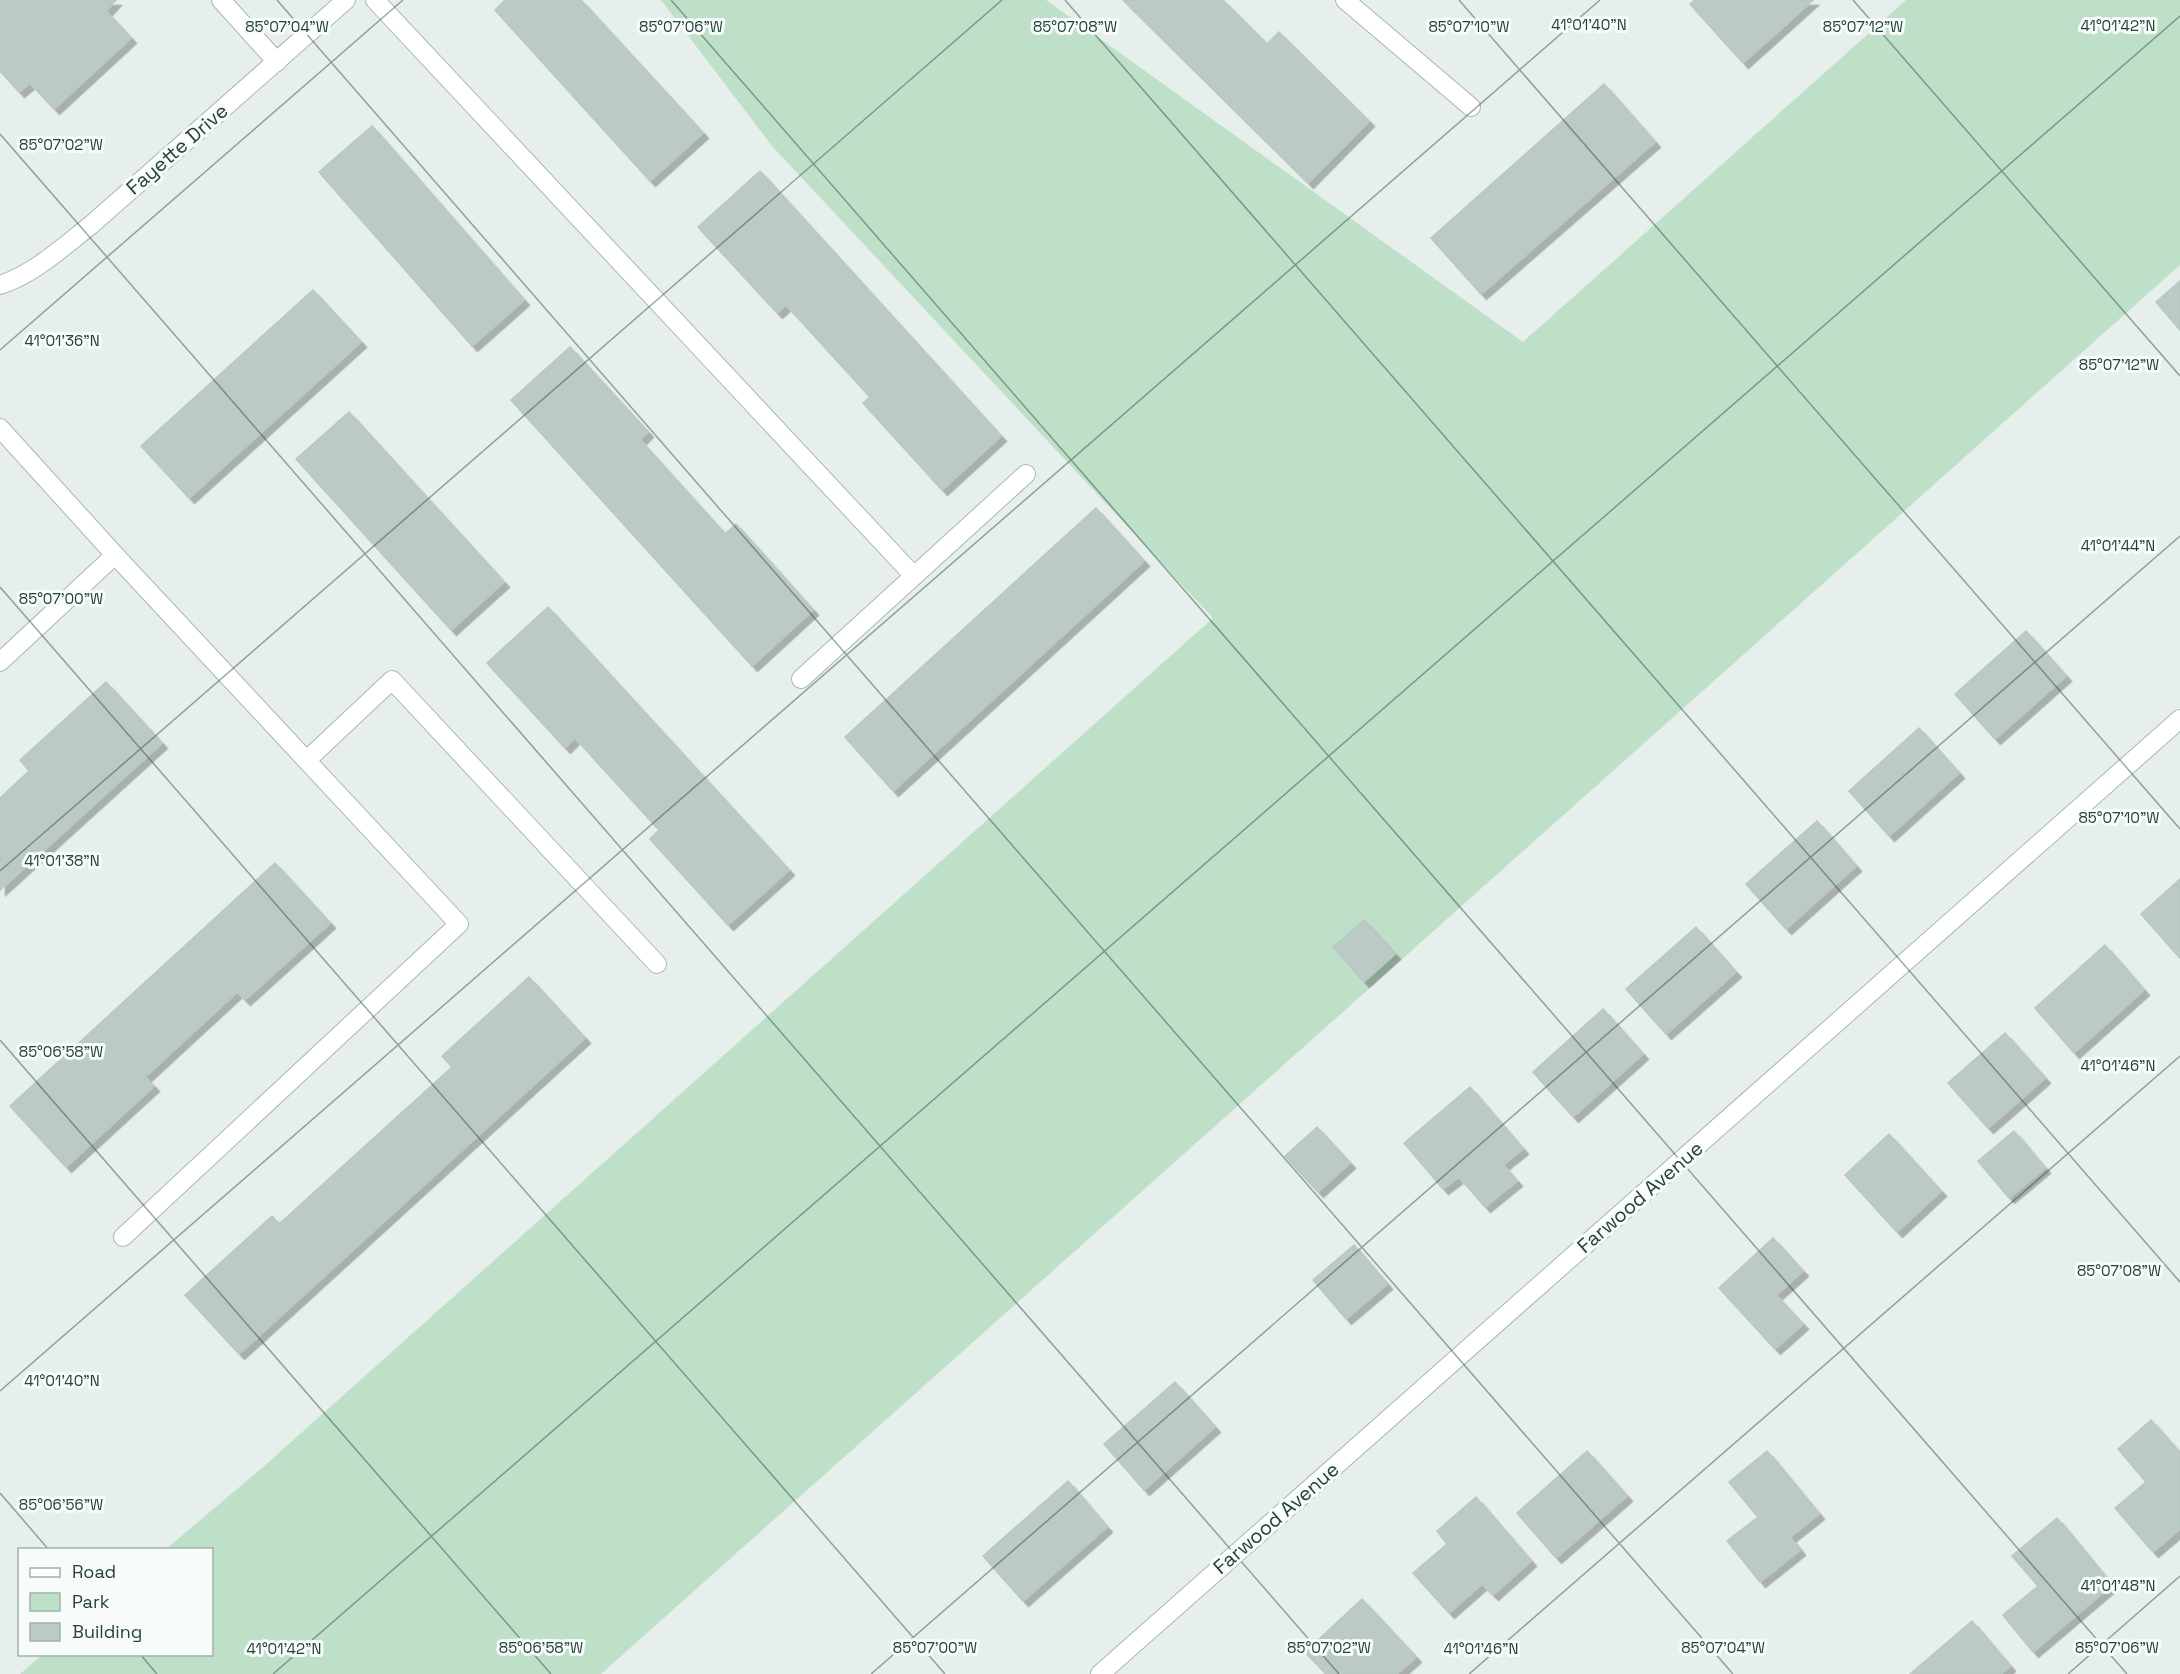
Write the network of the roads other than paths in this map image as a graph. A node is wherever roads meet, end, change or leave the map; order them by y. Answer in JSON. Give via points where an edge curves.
{"nodes":[{"id":1,"x":221,"y":0,"type":"edge"},
{"id":2,"x":346,"y":0,"type":"edge"},
{"id":3,"x":375,"y":0,"type":"edge"},
{"id":4,"x":1345,"y":0,"type":"edge"},
{"id":5,"x":277,"y":62,"type":"junction"},
{"id":6,"x":1471,"y":107,"type":"dead end"},
{"id":7,"x":0,"y":285,"type":"edge"},
{"id":8,"x":0,"y":428,"type":"edge"},
{"id":9,"x":1026,"y":474,"type":"dead end"},
{"id":10,"x":115,"y":555,"type":"junction"},
{"id":11,"x":914,"y":576,"type":"junction"},
{"id":12,"x":0,"y":662,"type":"edge"},
{"id":13,"x":801,"y":679,"type":"dead end"},
{"id":14,"x":2180,"y":719,"type":"edge"},
{"id":15,"x":308,"y":759,"type":"junction"},
{"id":16,"x":657,"y":964,"type":"dead end"},
{"id":17,"x":123,"y":1237,"type":"dead end"},
{"id":18,"x":1100,"y":1674,"type":"edge"}],
"edges":[{"from":1,"to":5,"type":"street"},
{"from":2,"to":5,"type":"street","name":"Fayette Drive"},
{"from":3,"to":11,"type":"street"},
{"from":4,"to":6,"type":"street"},
{"from":5,"to":7,"type":"street","name":"Fayette Drive","via":[[91,225],[54,254]]},
{"from":8,"to":10,"type":"street"},
{"from":9,"to":11,"type":"street"},
{"from":10,"to":12,"type":"street"},
{"from":10,"to":15,"type":"street"},
{"from":11,"to":13,"type":"street"},
{"from":14,"to":18,"type":"street","name":"Farwood Avenue"},
{"from":15,"to":16,"type":"street","via":[[392,680]]},
{"from":15,"to":17,"type":"street","via":[[459,924]]}]}
